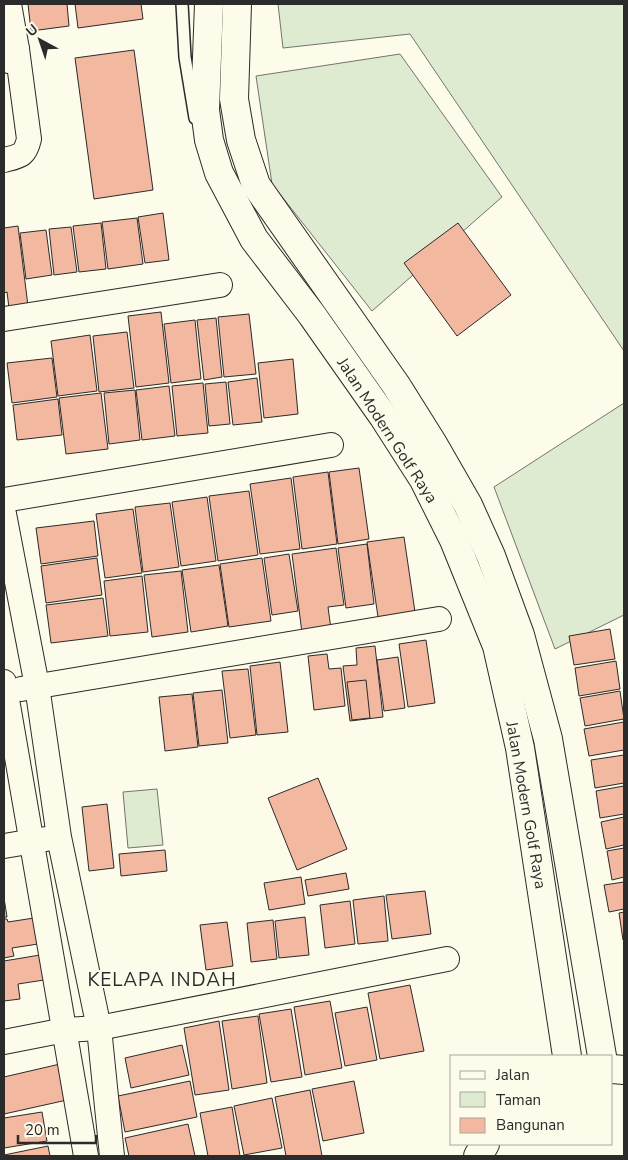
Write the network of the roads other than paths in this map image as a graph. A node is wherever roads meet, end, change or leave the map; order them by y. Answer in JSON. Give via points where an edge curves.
{"nodes":[{"id":1,"x":9,"y":4,"type":"edge"},
{"id":2,"x":182,"y":4,"type":"edge"},
{"id":3,"x":209,"y":4,"type":"edge"},
{"id":4,"x":237,"y":4,"type":"edge"},
{"id":5,"x":10,"y":58,"type":"edge"},
{"id":6,"x":209,"y":140,"type":"junction"},
{"id":7,"x":4,"y":160,"type":"edge"},
{"id":8,"x":220,"y":285,"type":"dead end"},
{"id":9,"x":4,"y":319,"type":"edge"},
{"id":10,"x":331,"y":445,"type":"dead end"},
{"id":11,"x":4,"y":500,"type":"edge"},
{"id":12,"x":4,"y":514,"type":"edge"},
{"id":13,"x":439,"y":619,"type":"dead end"},
{"id":14,"x":37,"y":686,"type":"junction"},
{"id":15,"x":5,"y":687,"type":"edge"},
{"id":16,"x":59,"y":837,"type":"junction"},
{"id":17,"x":31,"y":841,"type":"junction"},
{"id":18,"x":4,"y":846,"type":"edge"},
{"id":19,"x":447,"y":959,"type":"dead end"},
{"id":20,"x":99,"y":1028,"type":"junction"},
{"id":21,"x":65,"y":1030,"type":"junction"},
{"id":22,"x":4,"y":1042,"type":"edge"},
{"id":23,"x":567,"y":1055,"type":"edge"},
{"id":24,"x":602,"y":1055,"type":"edge"},
{"id":25,"x":484,"y":1145,"type":"edge"},
{"id":26,"x":86,"y":1156,"type":"edge"},
{"id":27,"x":112,"y":1156,"type":"edge"},
{"id":28,"x":478,"y":1156,"type":"edge"}],
"edges":[{"from":1,"to":5,"type":"street"},
{"from":2,"to":6,"type":"lane","via":[[192,106],[197,125]]},
{"from":3,"to":6,"type":"street","name":"Jalan Modern Golf Raya","via":[[205,110]]},
{"from":4,"to":24,"type":"street","name":"Jalan Modern Golf Raya","via":[[234,99],[241,140],[256,185],[396,385],[433,444],[472,513],[520,634],[548,739]]},
{"from":5,"to":7,"type":"street","via":[[29,139],[26,150]]},
{"from":6,"to":23,"type":"street","name":"Jalan Modern Golf Raya","via":[[219,173],[254,239],[317,323],[424,480],[454,540],[496,646],[520,748]]},
{"from":8,"to":9,"type":"street"},
{"from":10,"to":11,"type":"street"},
{"from":12,"to":14,"type":"street"},
{"from":13,"to":14,"type":"street"},
{"from":14,"to":15,"type":"street"},
{"from":14,"to":16,"type":"street"},
{"from":15,"to":17,"type":"street"},
{"from":16,"to":17,"type":"street"},
{"from":16,"to":20,"type":"street"},
{"from":17,"to":18,"type":"street"},
{"from":17,"to":21,"type":"street"},
{"from":19,"to":20,"type":"street"},
{"from":20,"to":21,"type":"street"},
{"from":20,"to":27,"type":"street"},
{"from":21,"to":22,"type":"street"},
{"from":21,"to":26,"type":"street"},
{"from":25,"to":28,"type":"street"}]}
